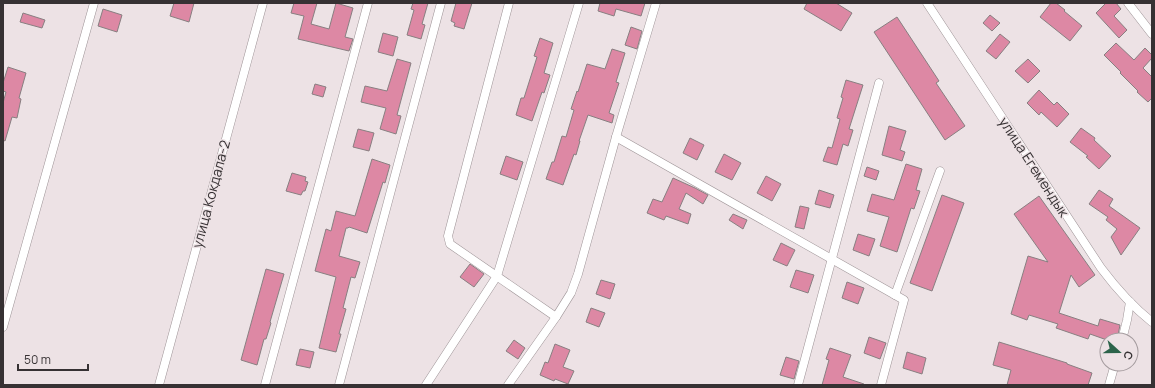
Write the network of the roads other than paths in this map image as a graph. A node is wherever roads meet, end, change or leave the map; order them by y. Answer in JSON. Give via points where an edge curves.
{"nodes":[{"id":1,"x":94,"y":3,"type":"edge"},
{"id":2,"x":263,"y":3,"type":"edge"},
{"id":3,"x":368,"y":3,"type":"edge"},
{"id":4,"x":442,"y":3,"type":"edge"},
{"id":5,"x":509,"y":3,"type":"edge"},
{"id":6,"x":579,"y":3,"type":"edge"},
{"id":7,"x":656,"y":3,"type":"edge"},
{"id":8,"x":927,"y":3,"type":"edge"},
{"id":9,"x":1128,"y":3,"type":"edge"},
{"id":10,"x":1152,"y":34,"type":"edge"},
{"id":11,"x":879,"y":82,"type":"dead end"},
{"id":12,"x":616,"y":137,"type":"junction"},
{"id":13,"x":940,"y":170,"type":"dead end"},
{"id":14,"x":832,"y":259,"type":"junction"},
{"id":15,"x":497,"y":276,"type":"junction"},
{"id":16,"x":895,"y":295,"type":"junction"},
{"id":17,"x":1130,"y":302,"type":"junction"},
{"id":18,"x":556,"y":317,"type":"junction"},
{"id":19,"x":1152,"y":322,"type":"edge"},
{"id":20,"x":3,"y":327,"type":"edge"},
{"id":21,"x":1124,"y":332,"type":"edge"},
{"id":22,"x":1113,"y":372,"type":"edge"},
{"id":23,"x":159,"y":385,"type":"edge"},
{"id":24,"x":265,"y":385,"type":"edge"},
{"id":25,"x":339,"y":385,"type":"edge"},
{"id":26,"x":426,"y":385,"type":"edge"},
{"id":27,"x":508,"y":385,"type":"edge"},
{"id":28,"x":798,"y":385,"type":"edge"},
{"id":29,"x":881,"y":385,"type":"edge"},
{"id":30,"x":1109,"y":385,"type":"edge"}],
"edges":[{"from":1,"to":20,"type":"street"},
{"from":2,"to":23,"type":"street","name":"улица Кокдала-2"},
{"from":3,"to":24,"type":"street"},
{"from":4,"to":25,"type":"street"},
{"from":5,"to":15,"type":"street","via":[[448,236],[450,244]]},
{"from":6,"to":15,"type":"street"},
{"from":7,"to":12,"type":"street"},
{"from":8,"to":17,"type":"street","name":"улица Егемендык","via":[[1100,268]]},
{"from":9,"to":10,"type":"street"},
{"from":11,"to":14,"type":"street"},
{"from":12,"to":14,"type":"street"},
{"from":12,"to":18,"type":"street","via":[[578,274],[571,293]]},
{"from":13,"to":16,"type":"street"},
{"from":14,"to":16,"type":"street"},
{"from":14,"to":28,"type":"street"},
{"from":15,"to":18,"type":"street"},
{"from":15,"to":26,"type":"street"},
{"from":16,"to":29,"type":"street","via":[[904,300]]},
{"from":17,"to":19,"type":"street","name":"улица Егемендык"},
{"from":17,"to":21,"type":"street"},
{"from":18,"to":27,"type":"street"},
{"from":22,"to":30,"type":"street"}]}
